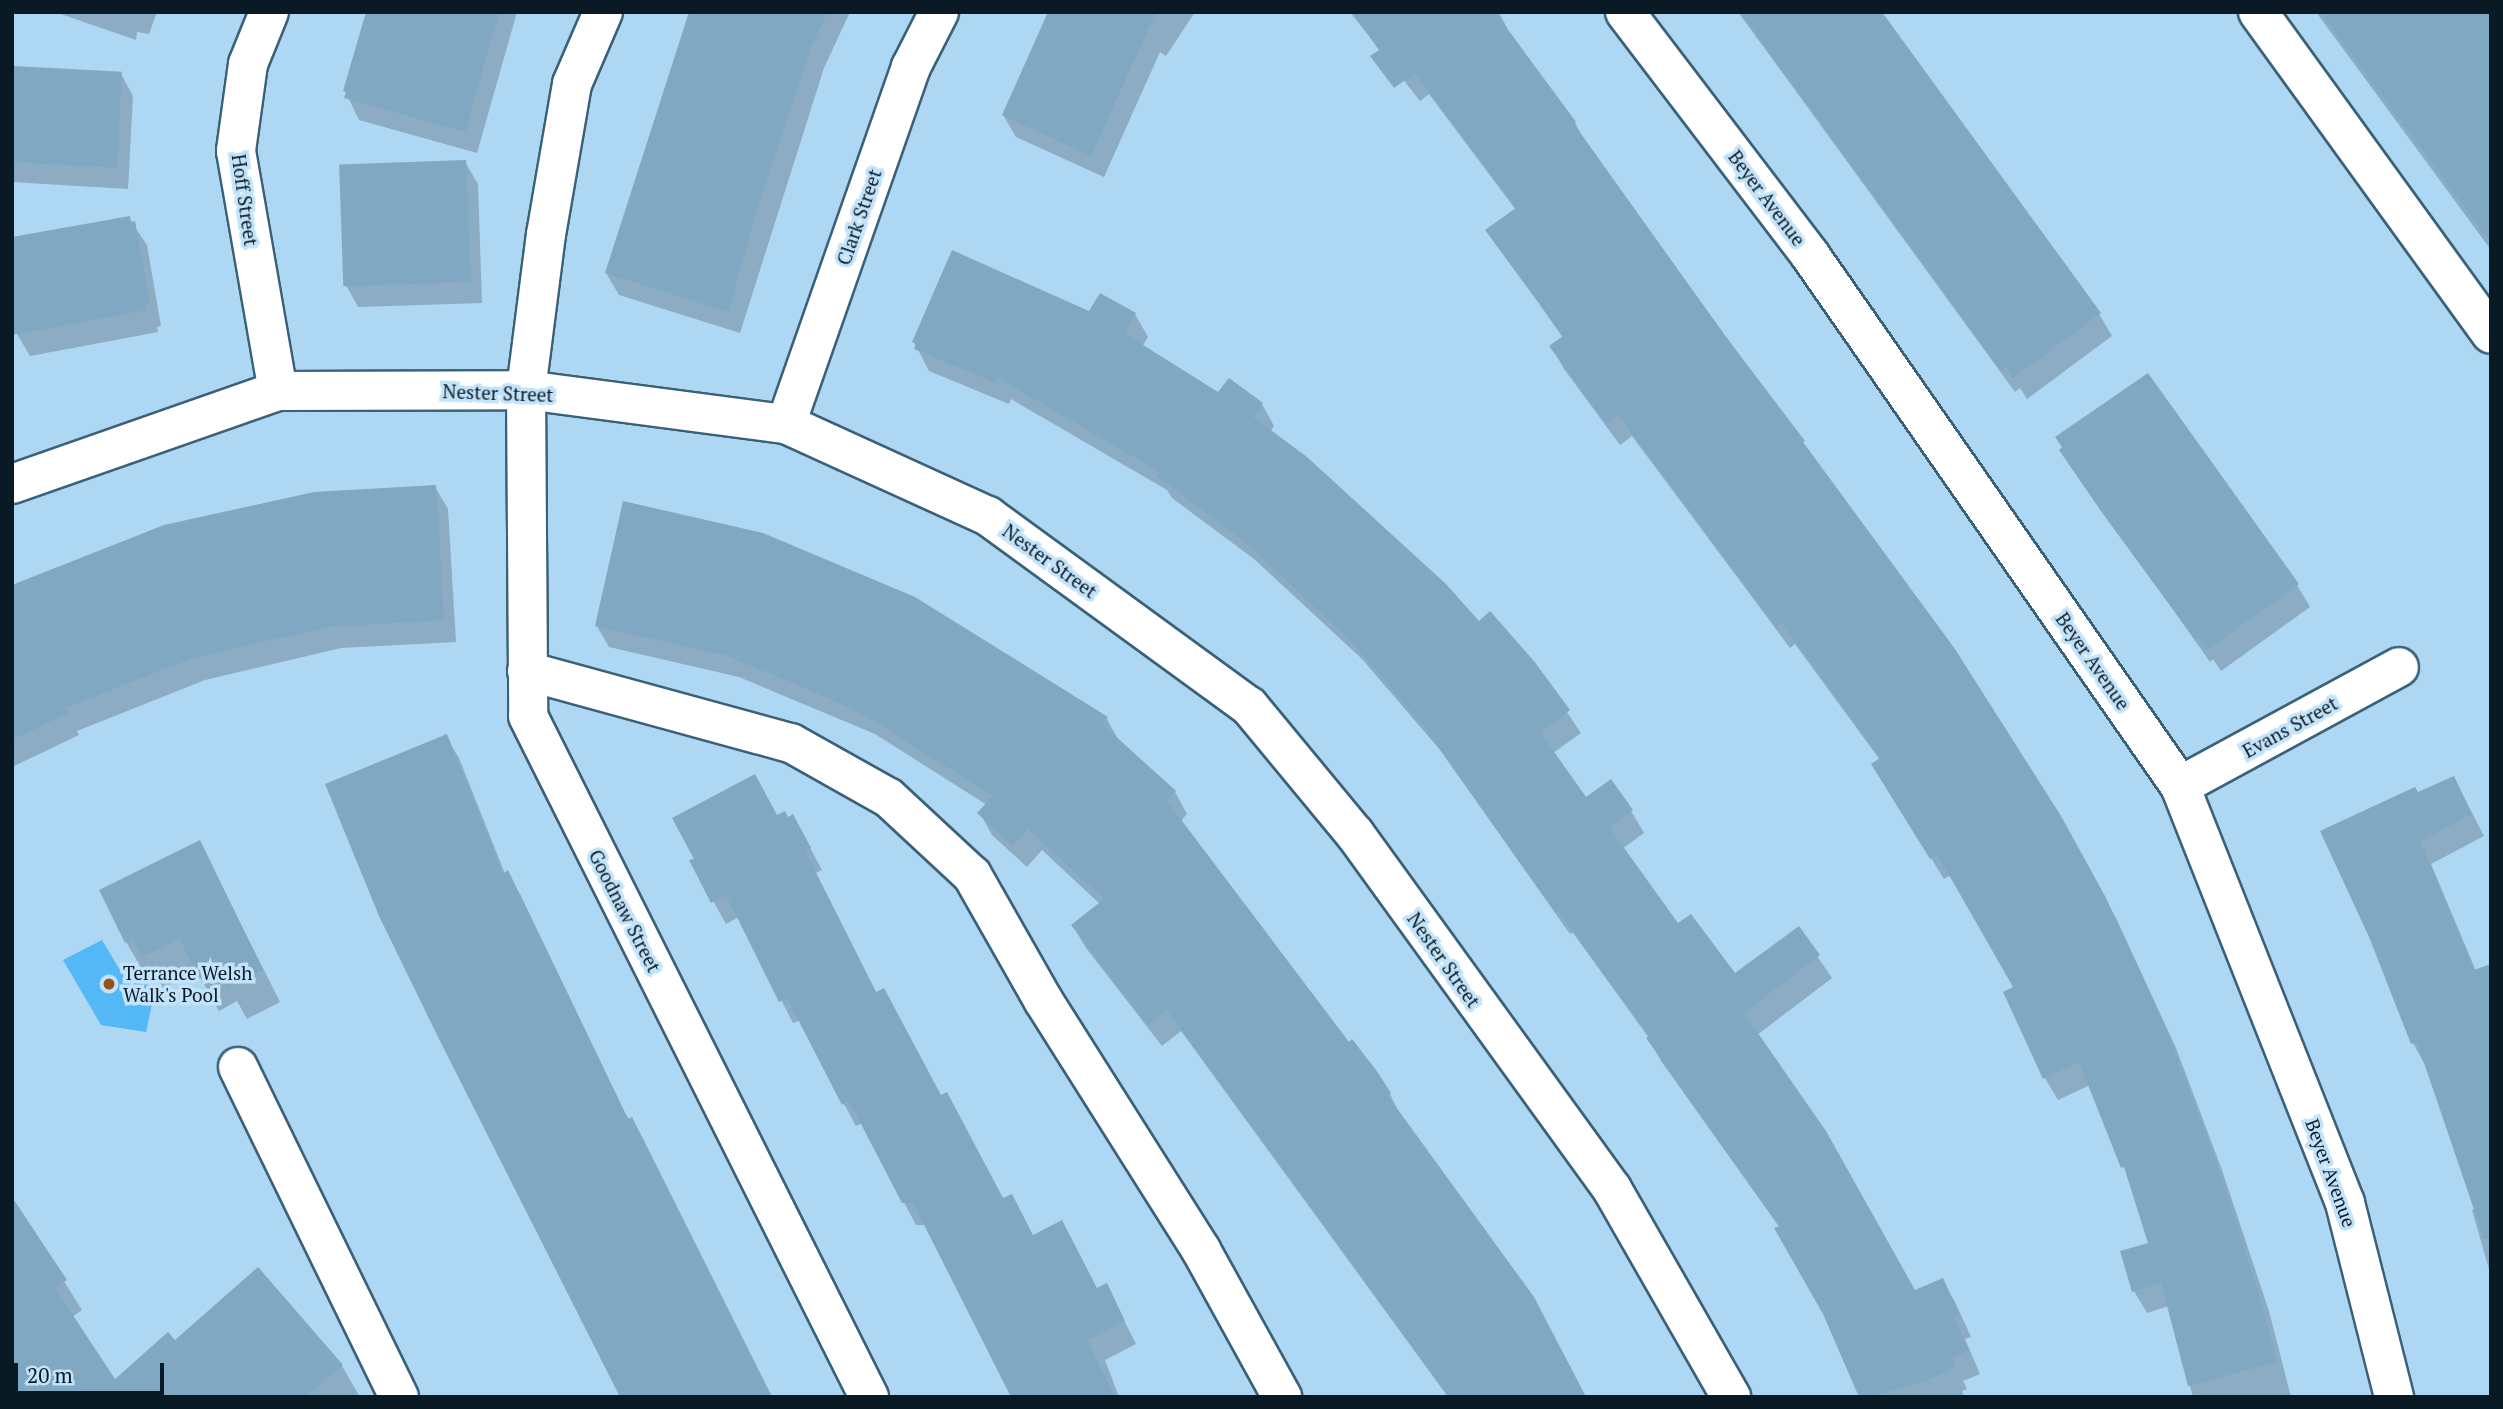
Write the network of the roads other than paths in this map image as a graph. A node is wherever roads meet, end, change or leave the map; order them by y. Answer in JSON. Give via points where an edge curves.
{"nodes":[{"id":1,"x":269,"y":12,"type":"edge"},
{"id":2,"x":603,"y":12,"type":"edge"},
{"id":3,"x":939,"y":12,"type":"edge"},
{"id":4,"x":1625,"y":12,"type":"edge"},
{"id":5,"x":2258,"y":12,"type":"edge"},
{"id":6,"x":2491,"y":334,"type":"edge"},
{"id":7,"x":526,"y":390,"type":"junction"},
{"id":8,"x":278,"y":391,"type":"junction"},
{"id":9,"x":786,"y":424,"type":"junction"},
{"id":10,"x":12,"y":484,"type":"edge"},
{"id":11,"x":2399,"y":667,"type":"dead end"},
{"id":12,"x":527,"y":671,"type":"junction"},
{"id":13,"x":2180,"y":786,"type":"junction"},
{"id":14,"x":238,"y":1068,"type":"dead end"},
{"id":15,"x":399,"y":1397,"type":"edge"},
{"id":16,"x":869,"y":1397,"type":"edge"},
{"id":17,"x":1282,"y":1397,"type":"edge"},
{"id":18,"x":1731,"y":1397,"type":"edge"},
{"id":19,"x":2394,"y":1397,"type":"edge"}],
"edges":[{"from":1,"to":8,"type":"street","name":"Hoff Street","via":[[248,64],[236,151]]},
{"from":2,"to":7,"type":"street","name":"Goodnaw Street","via":[[572,83]]},
{"from":3,"to":9,"type":"street","name":"Clark Street","via":[[911,67]]},
{"from":4,"to":13,"type":"street","name":"Beyer Avenue","via":[[1810,255]]},
{"from":5,"to":6,"type":"street"},
{"from":7,"to":8,"type":"street","name":"Nester Street"},
{"from":7,"to":9,"type":"street","name":"Nester Street"},
{"from":7,"to":12,"type":"street","name":"Goodnaw Street"},
{"from":8,"to":10,"type":"street","name":"Nester Street"},
{"from":9,"to":18,"type":"street","name":"Nester Street","via":[[988,516],[1249,706],[1355,834],[1612,1189]]},
{"from":11,"to":13,"type":"street","name":"Evans Street"},
{"from":12,"to":16,"type":"street","name":"Goodnaw Street","via":[[528,716]]},
{"from":12,"to":17,"type":"street","via":[[791,743],[889,798],[972,875],[1043,1000],[1200,1250]]},
{"from":13,"to":19,"type":"street","name":"Beyer Avenue","via":[[2345,1203]]},
{"from":14,"to":15,"type":"street"}]}
